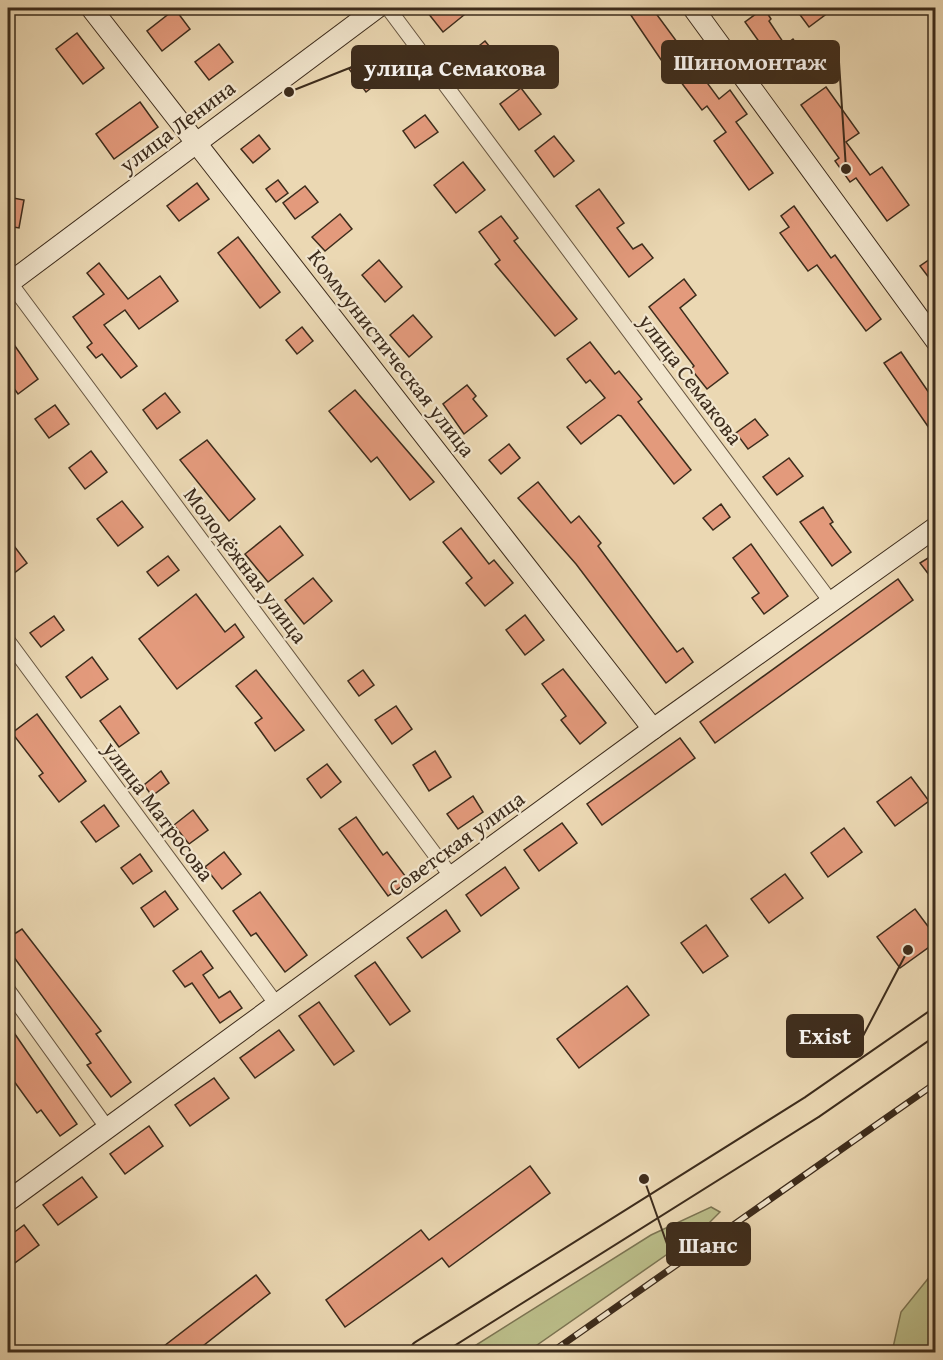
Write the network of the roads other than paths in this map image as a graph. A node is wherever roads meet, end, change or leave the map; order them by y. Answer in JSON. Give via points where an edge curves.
{"nodes":[{"id":1,"x":91,"y":8,"type":"edge"},
{"id":2,"x":377,"y":8,"type":"edge"},
{"id":3,"x":388,"y":8,"type":"edge"},
{"id":4,"x":693,"y":8,"type":"edge"},
{"id":5,"x":198,"y":141,"type":"junction"},
{"id":6,"x":8,"y":282,"type":"edge"},
{"id":7,"x":936,"y":341,"type":"edge"},
{"id":8,"x":936,"y":527,"type":"edge"},
{"id":9,"x":831,"y":602,"type":"junction"},
{"id":10,"x":8,"y":641,"type":"edge"},
{"id":11,"x":653,"y":729,"type":"junction"},
{"id":12,"x":452,"y":876,"type":"junction"},
{"id":13,"x":8,"y":990,"type":"edge"},
{"id":14,"x":277,"y":1005,"type":"junction"},
{"id":15,"x":936,"y":1021,"type":"edge"},
{"id":16,"x":108,"y":1129,"type":"junction"},
{"id":17,"x":8,"y":1201,"type":"edge"},
{"id":18,"x":422,"y":1353,"type":"edge"}],
"edges":[{"from":1,"to":5,"type":"street","name":"Коммунистическая улица"},
{"from":2,"to":5,"type":"street","name":"улица Ленина"},
{"from":3,"to":9,"type":"street","name":"улица Семакова"},
{"from":4,"to":7,"type":"street"},
{"from":5,"to":6,"type":"street","name":"улица Ленина"},
{"from":5,"to":11,"type":"street","name":"Коммунистическая улица"},
{"from":6,"to":12,"type":"street","name":"Молодёжная улица"},
{"from":8,"to":9,"type":"street","name":"Советская улица"},
{"from":9,"to":11,"type":"street","name":"Советская улица"},
{"from":10,"to":14,"type":"street","name":"улица Матросова"},
{"from":11,"to":12,"type":"street","name":"Советская улица"},
{"from":12,"to":14,"type":"street","name":"Советская улица"},
{"from":13,"to":16,"type":"street"},
{"from":14,"to":16,"type":"street","name":"Советская улица"},
{"from":15,"to":18,"type":"main road","via":[[812,1107]]},
{"from":16,"to":17,"type":"street","name":"Советская улица"}]}
